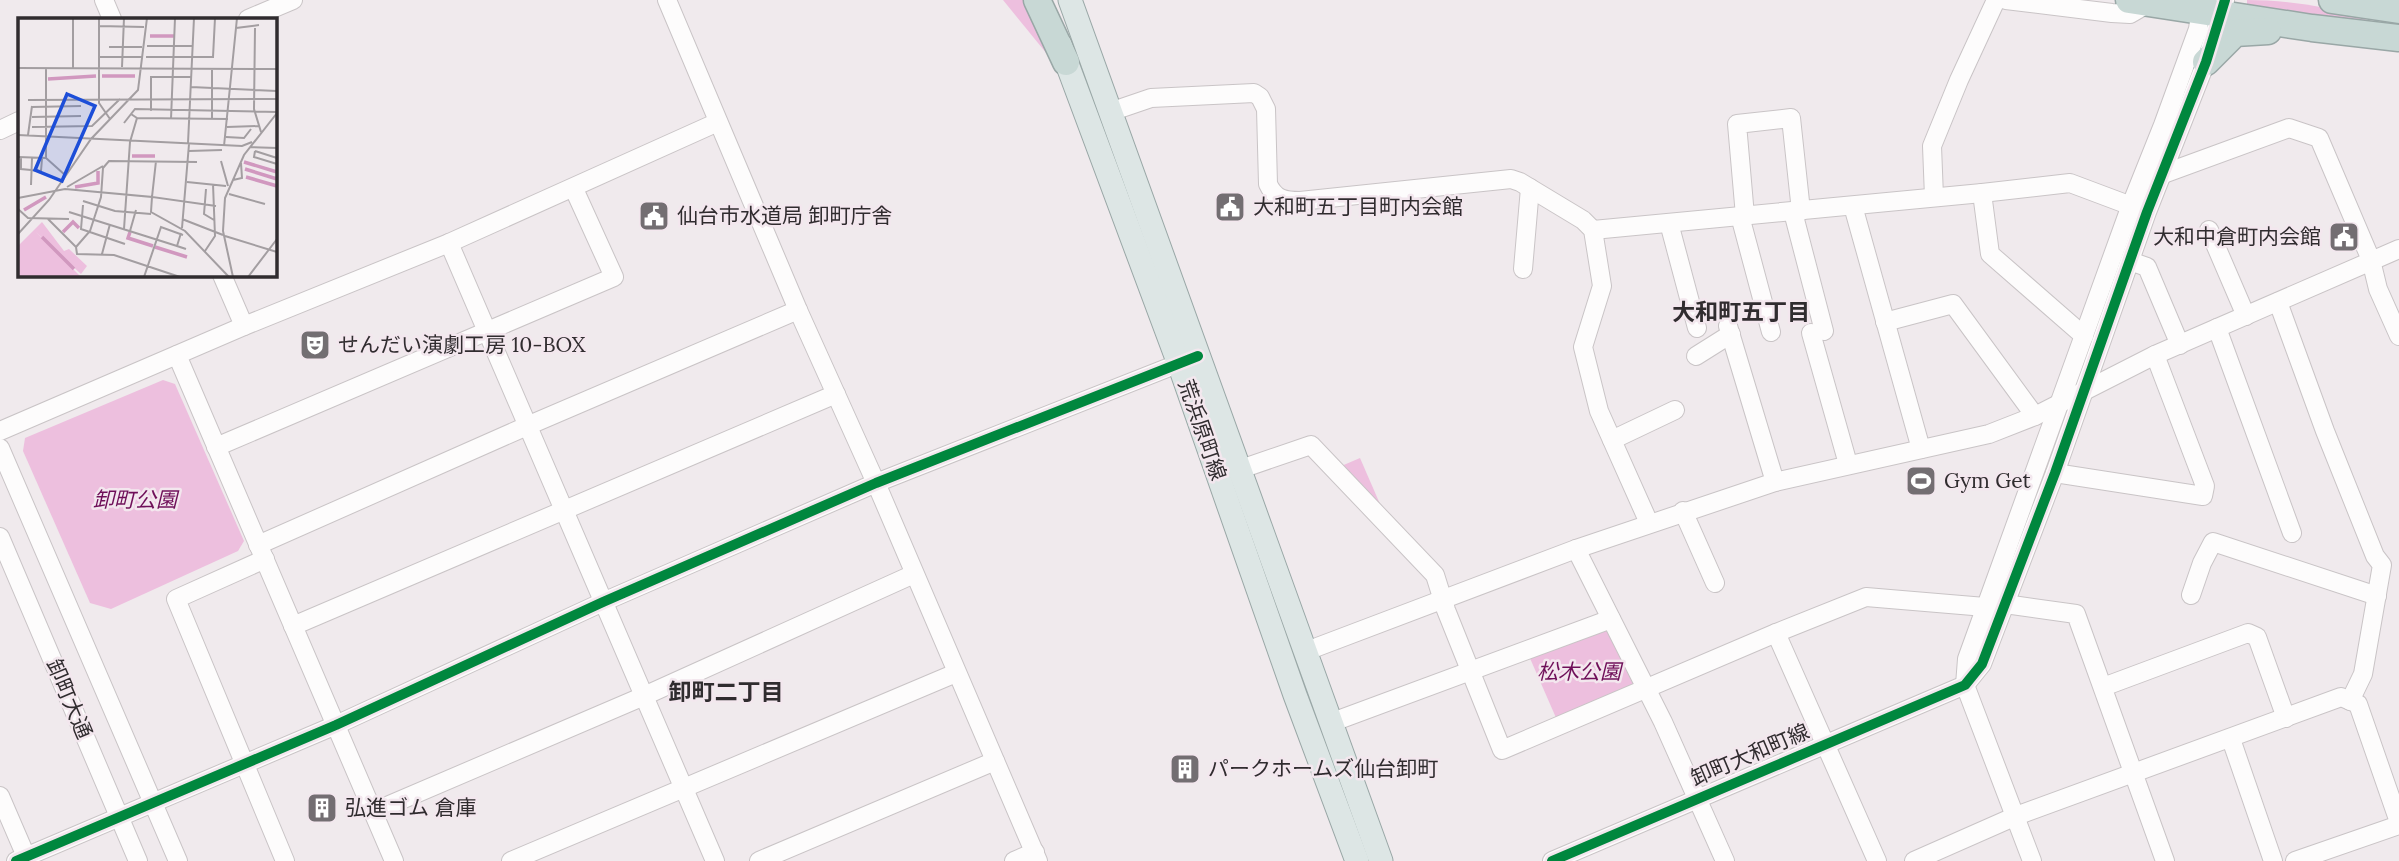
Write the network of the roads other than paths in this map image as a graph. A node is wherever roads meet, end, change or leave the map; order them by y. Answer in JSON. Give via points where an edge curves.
{"nodes":[{"id":1,"x":104,"y":0,"type":"edge"},
{"id":2,"x":293,"y":0,"type":"edge"},
{"id":3,"x":667,"y":0,"type":"edge"},
{"id":4,"x":1037,"y":0,"type":"edge"},
{"id":5,"x":1045,"y":0,"type":"edge"},
{"id":6,"x":1070,"y":0,"type":"edge"},
{"id":7,"x":1996,"y":0,"type":"edge"},
{"id":8,"x":2006,"y":0,"type":"edge"},
{"id":9,"x":2332,"y":0,"type":"edge"},
{"id":10,"x":2139,"y":1,"type":"edge"},
{"id":11,"x":2213,"y":6,"type":"edge"},
{"id":12,"x":2391,"y":7,"type":"edge"},
{"id":13,"x":112,"y":18,"type":"edge"},
{"id":14,"x":250,"y":18,"type":"edge"},
{"id":15,"x":2312,"y":28,"type":"junction"},
{"id":16,"x":2399,"y":38,"type":"edge"},
{"id":17,"x":1066,"y":62,"type":"junction"},
{"id":18,"x":2206,"y":62,"type":"junction"},
{"id":19,"x":1110,"y":112,"type":"junction"},
{"id":20,"x":18,"y":121,"type":"edge"},
{"id":21,"x":718,"y":122,"type":"junction"},
{"id":22,"x":0,"y":130,"type":"edge"},
{"id":23,"x":2161,"y":176,"type":"junction"},
{"id":24,"x":2141,"y":180,"type":"junction"},
{"id":25,"x":1531,"y":188,"type":"junction"},
{"id":26,"x":574,"y":189,"type":"junction"},
{"id":27,"x":1982,"y":193,"type":"junction"},
{"id":28,"x":1934,"y":197,"type":"junction"},
{"id":29,"x":1853,"y":205,"type":"junction"},
{"id":30,"x":2139,"y":209,"type":"junction"},
{"id":31,"x":1797,"y":211,"type":"junction"},
{"id":32,"x":1743,"y":216,"type":"junction"},
{"id":33,"x":1669,"y":223,"type":"junction"},
{"id":34,"x":1593,"y":230,"type":"junction"},
{"id":35,"x":2209,"y":230,"type":"dead end"},
{"id":36,"x":449,"y":243,"type":"junction"},
{"id":37,"x":2399,"y":248,"type":"edge"},
{"id":38,"x":2371,"y":260,"type":"junction"},
{"id":39,"x":2130,"y":261,"type":"junction"},
{"id":40,"x":1523,"y":269,"type":"dead end"},
{"id":41,"x":222,"y":276,"type":"edge"},
{"id":42,"x":2278,"y":302,"type":"junction"},
{"id":43,"x":798,"y":310,"type":"junction"},
{"id":44,"x":2246,"y":316,"type":"junction"},
{"id":45,"x":1885,"y":322,"type":"junction"},
{"id":46,"x":244,"y":326,"type":"junction"},
{"id":47,"x":1697,"y":328,"type":"dead end"},
{"id":48,"x":2217,"y":328,"type":"junction"},
{"id":49,"x":486,"y":331,"type":"junction"},
{"id":50,"x":1771,"y":332,"type":"dead end"},
{"id":51,"x":2084,"y":336,"type":"junction"},
{"id":52,"x":2399,"y":336,"type":"edge"},
{"id":53,"x":2180,"y":345,"type":"junction"},
{"id":54,"x":177,"y":355,"type":"junction"},
{"id":55,"x":1696,"y":355,"type":"dead end"},
{"id":56,"x":2155,"y":355,"type":"junction"},
{"id":57,"x":1188,"y":360,"type":"junction"},
{"id":58,"x":2083,"y":392,"type":"junction"},
{"id":59,"x":836,"y":394,"type":"junction"},
{"id":60,"x":2060,"y":404,"type":"junction"},
{"id":61,"x":1675,"y":410,"type":"dead end"},
{"id":62,"x":2035,"y":416,"type":"junction"},
{"id":63,"x":527,"y":426,"type":"junction"},
{"id":64,"x":0,"y":431,"type":"edge"},
{"id":65,"x":1612,"y":440,"type":"junction"},
{"id":66,"x":216,"y":447,"type":"junction"},
{"id":67,"x":0,"y":448,"type":"edge"},
{"id":68,"x":1921,"y":449,"type":"junction"},
{"id":69,"x":1848,"y":464,"type":"junction"},
{"id":70,"x":1238,"y":470,"type":"junction"},
{"id":71,"x":2055,"y":472,"type":"junction"},
{"id":72,"x":1774,"y":482,"type":"junction"},
{"id":73,"x":876,"y":483,"type":"junction"},
{"id":74,"x":564,"y":511,"type":"junction"},
{"id":75,"x":1683,"y":511,"type":"junction"},
{"id":76,"x":1649,"y":523,"type":"junction"},
{"id":77,"x":2292,"y":533,"type":"dead end"},
{"id":78,"x":0,"y":537,"type":"edge"},
{"id":79,"x":1576,"y":549,"type":"junction"},
{"id":80,"x":261,"y":552,"type":"junction"},
{"id":81,"x":914,"y":574,"type":"junction"},
{"id":82,"x":1715,"y":583,"type":"dead end"},
{"id":83,"x":2191,"y":595,"type":"dead end"},
{"id":84,"x":2377,"y":596,"type":"junction"},
{"id":85,"x":1443,"y":600,"type":"junction"},
{"id":86,"x":604,"y":602,"type":"junction"},
{"id":87,"x":2005,"y":604,"type":"junction"},
{"id":88,"x":1985,"y":607,"type":"junction"},
{"id":89,"x":1611,"y":619,"type":"junction"},
{"id":90,"x":293,"y":626,"type":"junction"},
{"id":91,"x":1776,"y":633,"type":"junction"},
{"id":92,"x":1304,"y":652,"type":"junction"},
{"id":93,"x":1470,"y":671,"type":"junction"},
{"id":94,"x":956,"y":673,"type":"junction"},
{"id":95,"x":1965,"y":685,"type":"junction"},
{"id":96,"x":2103,"y":687,"type":"junction"},
{"id":97,"x":1646,"y":688,"type":"junction"},
{"id":98,"x":644,"y":696,"type":"junction"},
{"id":99,"x":2350,"y":701,"type":"junction"},
{"id":100,"x":2286,"y":718,"type":"junction"},
{"id":101,"x":1330,"y":723,"type":"junction"},
{"id":102,"x":336,"y":725,"type":"junction"},
{"id":103,"x":2231,"y":739,"type":"junction"},
{"id":104,"x":1824,"y":744,"type":"junction"},
{"id":105,"x":995,"y":761,"type":"junction"},
{"id":106,"x":244,"y":764,"type":"junction"},
{"id":107,"x":2132,"y":773,"type":"junction"},
{"id":108,"x":684,"y":789,"type":"junction"},
{"id":109,"x":0,"y":796,"type":"edge"},
{"id":110,"x":1698,"y":799,"type":"junction"},
{"id":111,"x":153,"y":803,"type":"junction"},
{"id":112,"x":373,"y":812,"type":"junction"},
{"id":113,"x":2016,"y":816,"type":"junction"},
{"id":114,"x":119,"y":818,"type":"junction"},
{"id":115,"x":2399,"y":824,"type":"edge"},
{"id":116,"x":1036,"y":856,"type":"edge"},
{"id":117,"x":23,"y":860,"type":"edge"},
{"id":118,"x":1922,"y":860,"type":"edge"},
{"id":119,"x":138,"y":861,"type":"edge"},
{"id":120,"x":178,"y":861,"type":"edge"},
{"id":121,"x":285,"y":861,"type":"edge"},
{"id":122,"x":394,"y":861,"type":"edge"},
{"id":123,"x":511,"y":861,"type":"edge"},
{"id":124,"x":715,"y":861,"type":"edge"},
{"id":125,"x":759,"y":861,"type":"edge"},
{"id":126,"x":1014,"y":861,"type":"edge"},
{"id":127,"x":1357,"y":861,"type":"edge"},
{"id":128,"x":1381,"y":861,"type":"edge"},
{"id":129,"x":1552,"y":861,"type":"edge"},
{"id":130,"x":1725,"y":861,"type":"edge"},
{"id":131,"x":1877,"y":861,"type":"edge"},
{"id":132,"x":2032,"y":861,"type":"edge"},
{"id":133,"x":2165,"y":861,"type":"edge"},
{"id":134,"x":2273,"y":861,"type":"edge"},
{"id":135,"x":2295,"y":861,"type":"edge"}],
"edges":[{"from":1,"to":13,"type":"street"},
{"from":2,"to":14,"type":"street"},
{"from":3,"to":21,"type":"street"},
{"from":4,"to":17,"type":"highway"},
{"from":5,"to":17,"type":"main road","name":"荒浜原町線"},
{"from":6,"to":19,"type":"main road","name":"荒浜原町線"},
{"from":7,"to":28,"type":"street","via":[[1932,146]]},
{"from":8,"to":10,"type":"street","via":[[2130,14]]},
{"from":9,"to":12,"type":"highway"},
{"from":10,"to":11,"type":"highway"},
{"from":11,"to":15,"type":"highway"},
{"from":11,"to":18,"type":"street"},
{"from":11,"to":24,"type":"street","via":[[2198,29]]},
{"from":15,"to":16,"type":"highway"},
{"from":15,"to":18,"type":"highway","via":[[2235,33]]},
{"from":17,"to":57,"type":"main road","name":"荒浜原町線"},
{"from":18,"to":23,"type":"street"},
{"from":19,"to":25,"type":"street","via":[[1151,98],[1254,93],[1266,108],[1268,184],[1276,197],[1286,201],[1511,179]]},
{"from":19,"to":57,"type":"main road","name":"荒浜原町線"},
{"from":20,"to":22,"type":"street"},
{"from":21,"to":26,"type":"street"},
{"from":21,"to":43,"type":"street"},
{"from":23,"to":24,"type":"street"},
{"from":23,"to":30,"type":"street"},
{"from":23,"to":38,"type":"street","via":[[2289,128],[2319,138]]},
{"from":24,"to":30,"type":"street"},
{"from":25,"to":34,"type":"street"},
{"from":25,"to":40,"type":"street"},
{"from":26,"to":36,"type":"street"},
{"from":26,"to":49,"type":"street","via":[[614,277]]},
{"from":27,"to":28,"type":"street"},
{"from":27,"to":30,"type":"street","via":[[2070,183]]},
{"from":27,"to":51,"type":"street","via":[[1990,254]]},
{"from":28,"to":29,"type":"street"},
{"from":29,"to":31,"type":"street"},
{"from":29,"to":45,"type":"street"},
{"from":30,"to":39,"type":"street"},
{"from":30,"to":51,"type":"street"},
{"from":31,"to":32,"type":"street"},
{"from":31,"to":32,"type":"street","via":[[1791,118],[1737,124]]},
{"from":31,"to":69,"type":"street"},
{"from":32,"to":33,"type":"street"},
{"from":32,"to":50,"type":"street"},
{"from":33,"to":34,"type":"street"},
{"from":33,"to":47,"type":"street"},
{"from":34,"to":65,"type":"street","via":[[1602,286],[1583,347],[1599,411]]},
{"from":35,"to":44,"type":"street"},
{"from":36,"to":46,"type":"street"},
{"from":36,"to":49,"type":"street"},
{"from":37,"to":38,"type":"street"},
{"from":38,"to":42,"type":"street"},
{"from":38,"to":52,"type":"street"},
{"from":39,"to":53,"type":"street","via":[[2147,267]]},
{"from":39,"to":58,"type":"street"},
{"from":41,"to":46,"type":"street"},
{"from":42,"to":44,"type":"street"},
{"from":42,"to":84,"type":"street","via":[[2325,431],[2382,565]]},
{"from":43,"to":59,"type":"street"},
{"from":43,"to":63,"type":"street"},
{"from":44,"to":48,"type":"street"},
{"from":45,"to":62,"type":"street","via":[[1953,303]]},
{"from":45,"to":68,"type":"street"},
{"from":46,"to":54,"type":"street"},
{"from":48,"to":53,"type":"street"},
{"from":48,"to":77,"type":"street"},
{"from":49,"to":63,"type":"street"},
{"from":49,"to":66,"type":"street"},
{"from":51,"to":60,"type":"street"},
{"from":53,"to":56,"type":"street"},
{"from":54,"to":64,"type":"street"},
{"from":54,"to":66,"type":"street"},
{"from":55,"to":72,"type":"street","via":[[1729,330]]},
{"from":56,"to":58,"type":"street"},
{"from":56,"to":71,"type":"street","via":[[2205,486],[2203,496]]},
{"from":57,"to":70,"type":"main road","name":"荒浜原町線"},
{"from":57,"to":73,"type":"street"},
{"from":57,"to":127,"type":"main road","name":"荒浜原町線","via":[[1295,695]]},
{"from":58,"to":60,"type":"street"},
{"from":58,"to":71,"type":"street"},
{"from":59,"to":73,"type":"street"},
{"from":59,"to":74,"type":"street"},
{"from":60,"to":62,"type":"street"},
{"from":60,"to":88,"type":"street"},
{"from":61,"to":65,"type":"street"},
{"from":62,"to":68,"type":"street","via":[[1989,434]]},
{"from":63,"to":74,"type":"street"},
{"from":63,"to":80,"type":"street"},
{"from":65,"to":76,"type":"street"},
{"from":66,"to":80,"type":"street"},
{"from":67,"to":111,"type":"street"},
{"from":68,"to":69,"type":"street"},
{"from":69,"to":72,"type":"street"},
{"from":70,"to":85,"type":"street","via":[[1311,445],[1435,575]]},
{"from":70,"to":92,"type":"main road","name":"荒浜原町線"},
{"from":71,"to":87,"type":"street"},
{"from":72,"to":75,"type":"street"},
{"from":73,"to":81,"type":"street"},
{"from":73,"to":86,"type":"street"},
{"from":74,"to":86,"type":"street"},
{"from":74,"to":90,"type":"street"},
{"from":75,"to":76,"type":"street"},
{"from":75,"to":82,"type":"street"},
{"from":76,"to":79,"type":"street"},
{"from":78,"to":114,"type":"street","name":"卸町大通"},
{"from":79,"to":85,"type":"street"},
{"from":79,"to":89,"type":"street"},
{"from":80,"to":90,"type":"street"},
{"from":80,"to":106,"type":"street","via":[[176,599]]},
{"from":81,"to":94,"type":"street"},
{"from":81,"to":98,"type":"street"},
{"from":83,"to":84,"type":"street","via":[[2213,542]]},
{"from":84,"to":99,"type":"street","via":[[2363,674]]},
{"from":85,"to":92,"type":"street"},
{"from":85,"to":93,"type":"street"},
{"from":86,"to":98,"type":"street"},
{"from":86,"to":102,"type":"street"},
{"from":87,"to":95,"type":"street","via":[[1982,664]]},
{"from":87,"to":96,"type":"street","via":[[2076,614]]},
{"from":88,"to":91,"type":"street","via":[[1866,597]]},
{"from":88,"to":95,"type":"street","via":[[1967,659]]},
{"from":89,"to":93,"type":"street"},
{"from":89,"to":97,"type":"street"},
{"from":90,"to":102,"type":"street"},
{"from":91,"to":97,"type":"street"},
{"from":91,"to":104,"type":"street"},
{"from":92,"to":101,"type":"main road","name":"荒浜原町線"},
{"from":93,"to":97,"type":"street","via":[[1502,750]]},
{"from":93,"to":101,"type":"street"},
{"from":94,"to":105,"type":"street"},
{"from":94,"to":108,"type":"street"},
{"from":95,"to":104,"type":"street","name":"卸町大和町線"},
{"from":95,"to":113,"type":"street"},
{"from":96,"to":100,"type":"street","via":[[2248,633],[2257,637]]},
{"from":96,"to":107,"type":"street"},
{"from":97,"to":110,"type":"street"},
{"from":98,"to":108,"type":"street"},
{"from":98,"to":112,"type":"street"},
{"from":99,"to":100,"type":"street","via":[[2341,697]]},
{"from":99,"to":115,"type":"street","via":[[2358,704]]},
{"from":100,"to":103,"type":"street"},
{"from":101,"to":128,"type":"main road","name":"荒浜原町線"},
{"from":102,"to":106,"type":"street"},
{"from":102,"to":112,"type":"street"},
{"from":103,"to":107,"type":"street"},
{"from":103,"to":134,"type":"street"},
{"from":104,"to":110,"type":"street","name":"卸町大和町線"},
{"from":104,"to":131,"type":"street"},
{"from":105,"to":116,"type":"street"},
{"from":105,"to":125,"type":"street"},
{"from":106,"to":111,"type":"street"},
{"from":106,"to":121,"type":"street"},
{"from":107,"to":113,"type":"street"},
{"from":107,"to":133,"type":"street"},
{"from":108,"to":123,"type":"street"},
{"from":108,"to":124,"type":"street"},
{"from":109,"to":117,"type":"street"},
{"from":110,"to":129,"type":"street","name":"卸町大和町線"},
{"from":110,"to":130,"type":"street"},
{"from":111,"to":114,"type":"street"},
{"from":111,"to":120,"type":"street"},
{"from":112,"to":122,"type":"street"},
{"from":113,"to":118,"type":"street"},
{"from":113,"to":132,"type":"street"},
{"from":114,"to":117,"type":"street"},
{"from":114,"to":119,"type":"street","name":"卸町大通"},
{"from":115,"to":135,"type":"street"},
{"from":116,"to":126,"type":"street"}]}
